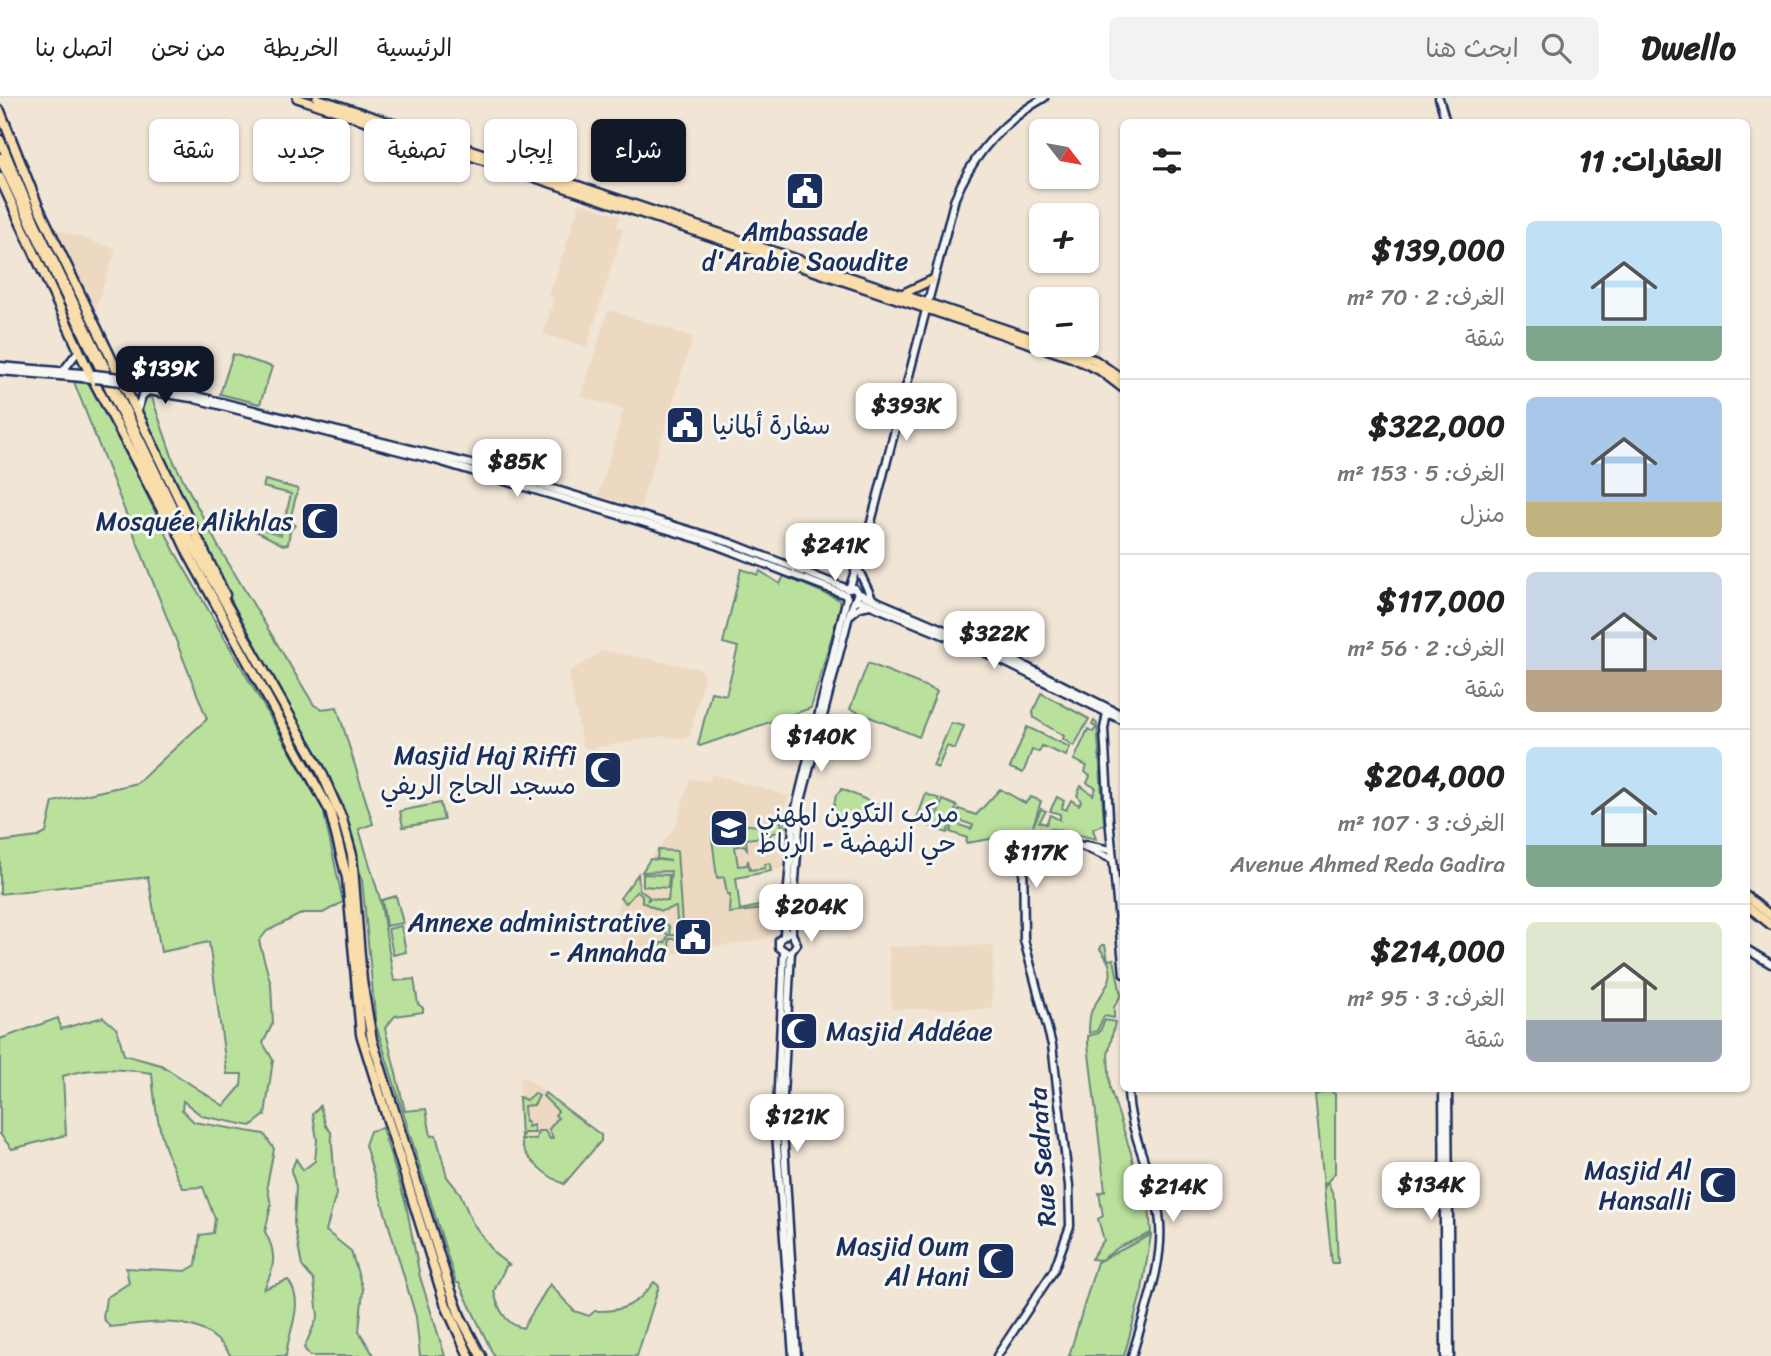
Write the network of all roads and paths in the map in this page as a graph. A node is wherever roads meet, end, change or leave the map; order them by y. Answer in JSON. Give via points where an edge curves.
{"nodes":[{"id":1,"x":297,"y":98,"type":"edge"},
{"id":2,"x":317,"y":98,"type":"edge"},
{"id":3,"x":1044,"y":98,"type":"edge"},
{"id":4,"x":1439,"y":98,"type":"edge"},
{"id":5,"x":0,"y":111,"type":"edge"},
{"id":6,"x":1445,"y":119,"type":"edge"},
{"id":7,"x":0,"y":141,"type":"edge"},
{"id":8,"x":0,"y":158,"type":"edge"},
{"id":9,"x":0,"y":178,"type":"edge"},
{"id":10,"x":932,"y":280,"type":"junction"},
{"id":11,"x":902,"y":294,"type":"junction"},
{"id":12,"x":925,"y":306,"type":"junction"},
{"id":13,"x":1029,"y":337,"type":"edge"},
{"id":14,"x":79,"y":350,"type":"junction"},
{"id":15,"x":1086,"y":357,"type":"edge"},
{"id":16,"x":0,"y":366,"type":"edge"},
{"id":17,"x":0,"y":371,"type":"edge"},
{"id":18,"x":63,"y":371,"type":"junction"},
{"id":19,"x":93,"y":376,"type":"junction"},
{"id":20,"x":1120,"y":377,"type":"edge"},
{"id":21,"x":122,"y":380,"type":"junction"},
{"id":22,"x":1120,"y":385,"type":"edge"},
{"id":23,"x":191,"y":398,"type":"junction"},
{"id":24,"x":137,"y":413,"type":"junction"},
{"id":25,"x":189,"y":555,"type":"junction"},
{"id":26,"x":858,"y":569,"type":"junction"},
{"id":27,"x":832,"y":585,"type":"junction"},
{"id":28,"x":852,"y":594,"type":"junction"},
{"id":29,"x":872,"y":601,"type":"junction"},
{"id":30,"x":845,"y":609,"type":"junction"},
{"id":31,"x":849,"y":617,"type":"junction"},
{"id":32,"x":252,"y":651,"type":"junction"},
{"id":33,"x":1108,"y":710,"type":"junction"},
{"id":34,"x":1120,"y":717,"type":"edge"},
{"id":35,"x":1110,"y":837,"type":"junction"},
{"id":36,"x":1084,"y":845,"type":"junction"},
{"id":37,"x":1095,"y":846,"type":"junction"},
{"id":38,"x":1111,"y":850,"type":"junction"},
{"id":39,"x":1112,"y":859,"type":"junction"},
{"id":40,"x":1750,"y":899,"type":"edge"},
{"id":41,"x":1750,"y":908,"type":"edge"},
{"id":42,"x":1771,"y":916,"type":"edge"},
{"id":43,"x":1771,"y":925,"type":"edge"},
{"id":44,"x":784,"y":934,"type":"junction"},
{"id":45,"x":792,"y":934,"type":"junction"},
{"id":46,"x":1120,"y":936,"type":"edge"},
{"id":47,"x":787,"y":951,"type":"junction"},
{"id":48,"x":1750,"y":952,"type":"edge"},
{"id":49,"x":1771,"y":965,"type":"edge"},
{"id":50,"x":1128,"y":1092,"type":"edge"},
{"id":51,"x":1446,"y":1092,"type":"edge"},
{"id":52,"x":469,"y":1356,"type":"edge"},
{"id":53,"x":481,"y":1356,"type":"edge"},
{"id":54,"x":795,"y":1356,"type":"edge"},
{"id":55,"x":997,"y":1356,"type":"edge"},
{"id":56,"x":1132,"y":1356,"type":"edge"},
{"id":57,"x":1448,"y":1356,"type":"edge"}],
"edges":[{"from":1,"to":12,"type":"main road"},
{"from":2,"to":11,"type":"main road"},
{"from":3,"to":10,"type":"street","via":[[1002,128],[971,167],[952,207]]},
{"from":4,"to":6,"type":"street"},
{"from":5,"to":21,"type":"highway","via":[[32,194]]},
{"from":7,"to":32,"type":"highway","via":[[174,510]]},
{"from":8,"to":25,"type":"highway"},
{"from":9,"to":14,"type":"highway"},
{"from":10,"to":11,"type":"main road"},
{"from":10,"to":12,"type":"street"},
{"from":11,"to":12,"type":"main road"},
{"from":12,"to":13,"type":"main road"},
{"from":12,"to":22,"type":"main road","via":[[1081,361]]},
{"from":12,"to":26,"type":"street"},
{"from":14,"to":18,"type":"street"},
{"from":14,"to":19,"type":"highway"},
{"from":15,"to":20,"type":"main road"},
{"from":16,"to":18,"type":"street"},
{"from":17,"to":19,"type":"street"},
{"from":18,"to":19,"type":"street"},
{"from":19,"to":21,"type":"street","bridge":true},
{"from":19,"to":25,"type":"highway","via":[[174,535]]},
{"from":21,"to":23,"type":"street"},
{"from":21,"to":24,"type":"highway"},
{"from":21,"to":27,"type":"street","via":[[471,464],[720,539]]},
{"from":23,"to":24,"type":"street","via":[[148,391],[141,397]]},
{"from":23,"to":27,"type":"street","via":[[501,480]]},
{"from":24,"to":32,"type":"highway"},
{"from":25,"to":52,"type":"highway","via":[[314,777],[335,824],[347,878],[361,1034],[445,1303]]},
{"from":26,"to":27,"type":"street","via":[[847,580]]},
{"from":26,"to":28,"type":"street"},
{"from":26,"to":29,"type":"street"},
{"from":27,"to":28,"type":"street"},
{"from":27,"to":30,"type":"street"},
{"from":28,"to":29,"type":"street"},
{"from":28,"to":30,"type":"street"},
{"from":28,"to":31,"type":"street"},
{"from":29,"to":31,"type":"street"},
{"from":29,"to":33,"type":"street","via":[[1001,654]]},
{"from":30,"to":44,"type":"street","via":[[797,800]]},
{"from":31,"to":45,"type":"street","via":[[801,801]]},
{"from":32,"to":53,"type":"highway","via":[[321,771],[342,819],[355,877],[362,981],[372,1040],[447,1280]]},
{"from":33,"to":34,"type":"street"},
{"from":33,"to":35,"type":"street","via":[[1104,729]]},
{"from":35,"to":37,"type":"street"},
{"from":35,"to":38,"type":"street"},
{"from":36,"to":37,"type":"street"},
{"from":36,"to":39,"type":"street"},
{"from":36,"to":55,"type":"street","name":"Rue Sedrata","via":[[1051,836],[1023,840],[1024,940],[1052,1045],[1070,1226],[1054,1270]]},
{"from":37,"to":38,"type":"street"},
{"from":38,"to":39,"type":"street"},
{"from":39,"to":46,"type":"street"},
{"from":40,"to":42,"type":"main road"},
{"from":41,"to":43,"type":"main road"},
{"from":44,"to":45,"type":"street"},
{"from":44,"to":47,"type":"street","via":[[778,943]]},
{"from":45,"to":47,"type":"street","via":[[797,944]]},
{"from":47,"to":54,"type":"street","via":[[782,1113]]},
{"from":48,"to":49,"type":"street"},
{"from":50,"to":56,"type":"street","via":[[1130,1115],[1159,1223],[1154,1274]]},
{"from":51,"to":57,"type":"street"}]}
